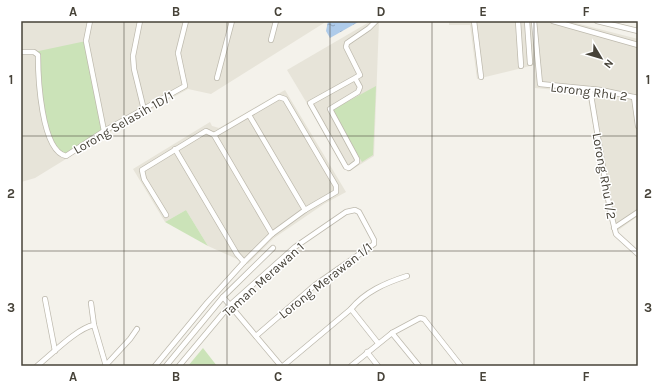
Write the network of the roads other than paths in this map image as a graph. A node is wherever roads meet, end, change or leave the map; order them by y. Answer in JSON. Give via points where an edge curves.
{"nodes":[{"id":1,"x":90,"y":21,"type":"edge"},
{"id":2,"x":140,"y":21,"type":"edge"},
{"id":3,"x":186,"y":21,"type":"edge"},
{"id":4,"x":232,"y":21,"type":"edge"},
{"id":5,"x":276,"y":21,"type":"edge"},
{"id":6,"x":376,"y":21,"type":"edge"},
{"id":7,"x":474,"y":21,"type":"edge"},
{"id":8,"x":518,"y":21,"type":"edge"},
{"id":9,"x":527,"y":21,"type":"edge"},
{"id":10,"x":534,"y":21,"type":"edge"},
{"id":11,"x":553,"y":21,"type":"edge"},
{"id":12,"x":597,"y":21,"type":"edge"},
{"id":13,"x":638,"y":31,"type":"edge"},
{"id":14,"x":271,"y":40,"type":"dead end"},
{"id":15,"x":638,"y":45,"type":"edge"},
{"id":16,"x":21,"y":52,"type":"edge"},
{"id":17,"x":530,"y":63,"type":"dead end"},
{"id":18,"x":521,"y":66,"type":"dead end"},
{"id":19,"x":481,"y":77,"type":"dead end"},
{"id":20,"x":217,"y":78,"type":"dead end"},
{"id":21,"x":355,"y":78,"type":"junction"},
{"id":22,"x":590,"y":89,"type":"junction"},
{"id":23,"x":636,"y":98,"type":"edge"},
{"id":24,"x":144,"y":110,"type":"junction"},
{"id":25,"x":249,"y":115,"type":"junction"},
{"id":26,"x":638,"y":126,"type":"edge"},
{"id":27,"x":104,"y":131,"type":"junction"},
{"id":28,"x":214,"y":135,"type":"junction"},
{"id":29,"x":175,"y":149,"type":"junction"},
{"id":30,"x":305,"y":210,"type":"junction"},
{"id":31,"x":359,"y":212,"type":"joint"},
{"id":32,"x":638,"y":212,"type":"edge"},
{"id":33,"x":166,"y":215,"type":"dead end"},
{"id":34,"x":614,"y":228,"type":"junction"},
{"id":35,"x":272,"y":234,"type":"junction"},
{"id":36,"x":273,"y":248,"type":"dead end"},
{"id":37,"x":637,"y":254,"type":"edge"},
{"id":38,"x":244,"y":262,"type":"junction"},
{"id":39,"x":407,"y":276,"type":"dead end"},
{"id":40,"x":223,"y":296,"type":"junction"},
{"id":41,"x":45,"y":299,"type":"dead end"},
{"id":42,"x":91,"y":303,"type":"dead end"},
{"id":43,"x":230,"y":305,"type":"junction"},
{"id":44,"x":351,"y":309,"type":"junction"},
{"id":45,"x":94,"y":325,"type":"junction"},
{"id":46,"x":136,"y":329,"type":"dead end"},
{"id":47,"x":392,"y":333,"type":"junction"},
{"id":48,"x":256,"y":336,"type":"junction"},
{"id":49,"x":378,"y":343,"type":"junction"},
{"id":50,"x":172,"y":345,"type":"junction"},
{"id":51,"x":56,"y":351,"type":"junction"},
{"id":52,"x":179,"y":351,"type":"junction"},
{"id":53,"x":367,"y":352,"type":"junction"},
{"id":54,"x":37,"y":366,"type":"edge"},
{"id":55,"x":106,"y":366,"type":"edge"},
{"id":56,"x":155,"y":366,"type":"edge"},
{"id":57,"x":166,"y":366,"type":"edge"},
{"id":58,"x":179,"y":366,"type":"edge"},
{"id":59,"x":282,"y":366,"type":"edge"},
{"id":60,"x":351,"y":366,"type":"edge"},
{"id":61,"x":378,"y":366,"type":"edge"},
{"id":62,"x":419,"y":366,"type":"edge"},
{"id":63,"x":461,"y":366,"type":"edge"}],
"edges":[{"from":1,"to":27,"type":"street","via":[[86,41]]},
{"from":2,"to":24,"type":"street","via":[[132,56]]},
{"from":3,"to":24,"type":"street","name":"Lorong Selasih 1D/1","via":[[178,54],[185,86]]},
{"from":4,"to":20,"type":"street"},
{"from":5,"to":14,"type":"street"},
{"from":6,"to":21,"type":"street","via":[[347,43],[346,47],[359,70],[360,75]]},
{"from":7,"to":19,"type":"street"},
{"from":8,"to":18,"type":"street"},
{"from":9,"to":17,"type":"street"},
{"from":10,"to":22,"type":"street","name":"Lorong Rhu 2","via":[[540,84]]},
{"from":11,"to":15,"type":"street"},
{"from":12,"to":13,"type":"street"},
{"from":16,"to":27,"type":"street","name":"Lorong Selasih 1D/1","via":[[34,52],[38,55],[40,99],[48,132],[55,148],[62,155],[66,156]]},
{"from":21,"to":21,"type":"street","via":[[360,87],[358,92],[331,107],[330,111],[357,159],[349,168],[346,167],[310,103]]},
{"from":22,"to":23,"type":"street","name":"Lorong Rhu 2"},
{"from":22,"to":34,"type":"street","name":"Lorong Rhu 1/2"},
{"from":23,"to":26,"type":"street"},
{"from":24,"to":27,"type":"street","name":"Lorong Selasih 1D/1"},
{"from":25,"to":28,"type":"street"},
{"from":25,"to":30,"type":"street"},
{"from":25,"to":30,"type":"street","via":[[279,97],[285,99],[336,186],[336,192]]},
{"from":28,"to":29,"type":"street","via":[[203,132]]},
{"from":28,"to":35,"type":"street"},
{"from":29,"to":33,"type":"street","via":[[142,170],[144,179]]},
{"from":29,"to":38,"type":"street","via":[[236,254]]},
{"from":30,"to":35,"type":"street"},
{"from":31,"to":43,"type":"street","name":"Taman Merawan 1","via":[[346,212],[296,247]]},
{"from":31,"to":48,"type":"street","name":"Lorong Merawan 1/1","via":[[374,240],[370,248],[341,265],[315,285]]},
{"from":32,"to":34,"type":"street"},
{"from":34,"to":37,"type":"street","name":"Lorong Rhu 1/2","via":[[616,234]]},
{"from":35,"to":38,"type":"street"},
{"from":36,"to":40,"type":"street"},
{"from":38,"to":50,"type":"street"},
{"from":39,"to":44,"type":"street","via":[[376,288],[358,300]]},
{"from":40,"to":43,"type":"street"},
{"from":40,"to":52,"type":"street"},
{"from":41,"to":51,"type":"street"},
{"from":42,"to":45,"type":"street"},
{"from":43,"to":48,"type":"street"},
{"from":43,"to":58,"type":"street","name":"Taman Merawan 1"},
{"from":44,"to":49,"type":"street"},
{"from":44,"to":59,"type":"street"},
{"from":45,"to":51,"type":"street"},
{"from":45,"to":55,"type":"street"},
{"from":46,"to":55,"type":"street"},
{"from":47,"to":49,"type":"street"},
{"from":47,"to":62,"type":"street"},
{"from":47,"to":63,"type":"street","via":[[417,318],[424,319]]},
{"from":48,"to":59,"type":"street"},
{"from":49,"to":53,"type":"street"},
{"from":50,"to":52,"type":"street"},
{"from":50,"to":56,"type":"street"},
{"from":51,"to":54,"type":"street"},
{"from":52,"to":57,"type":"street"},
{"from":53,"to":60,"type":"street"},
{"from":53,"to":61,"type":"street"}]}
